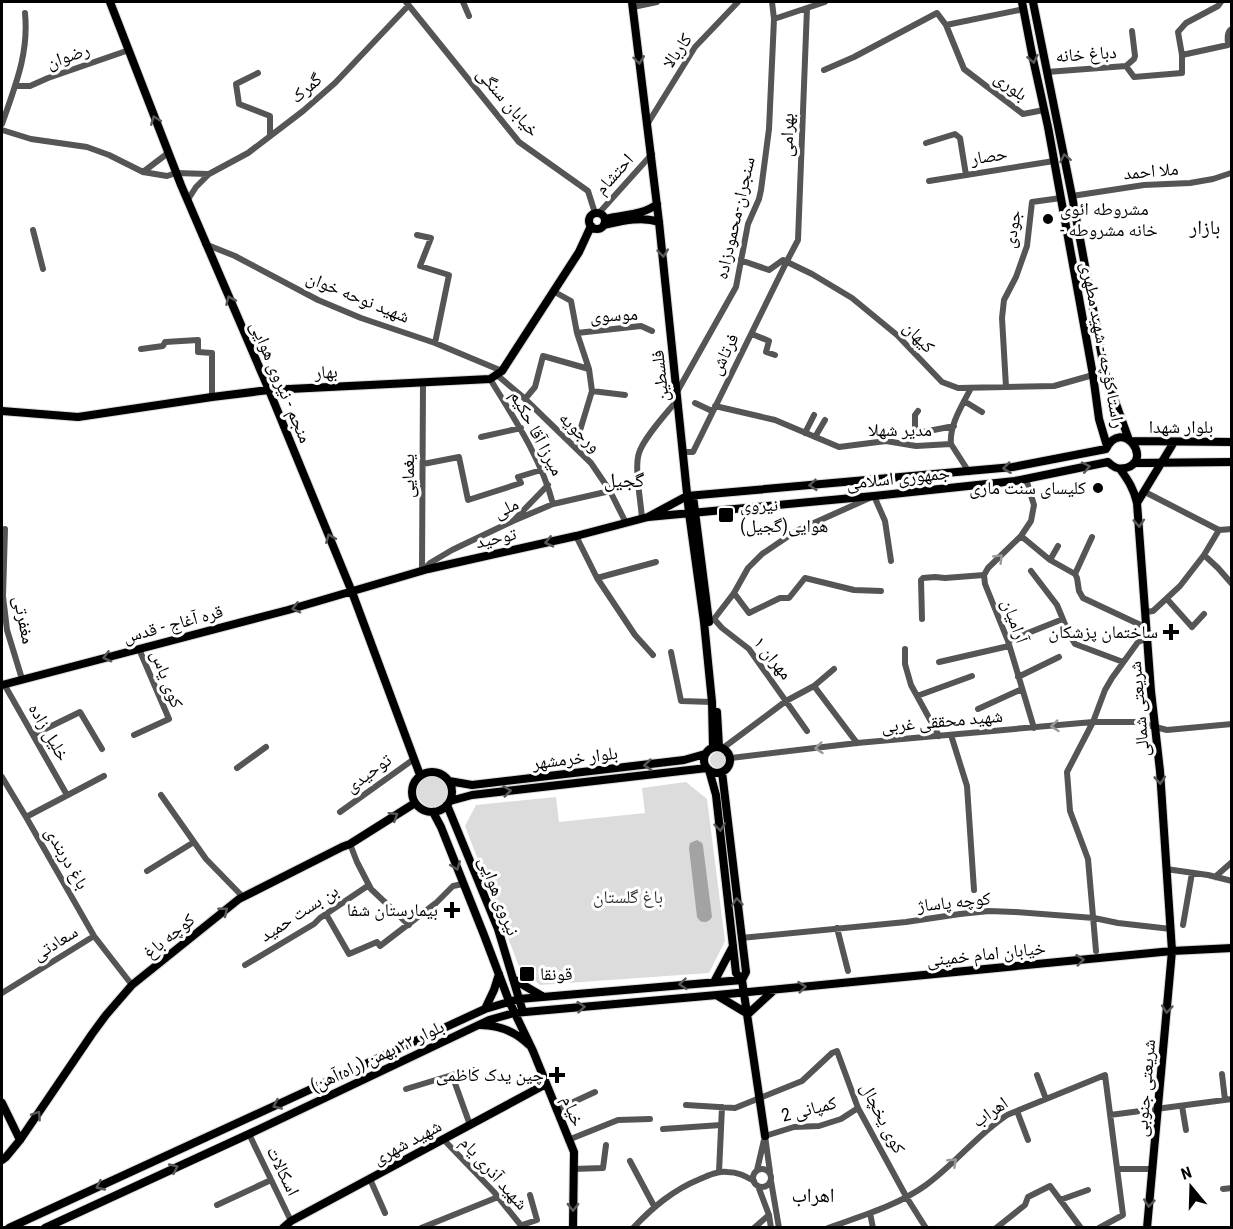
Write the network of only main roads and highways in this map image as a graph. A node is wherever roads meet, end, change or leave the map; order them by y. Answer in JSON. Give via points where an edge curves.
{"nodes":[{"id":1,"x":110,"y":2,"type":"edge"},
{"id":2,"x":1034,"y":2,"type":"edge"},
{"id":3,"x":632,"y":4,"type":"edge"},
{"id":4,"x":1023,"y":5,"type":"edge"},
{"id":5,"x":1072,"y":196,"type":"junction"},
{"id":6,"x":1061,"y":198,"type":"junction"},
{"id":7,"x":657,"y":204,"type":"junction"},
{"id":8,"x":599,"y":221,"type":"junction"},
{"id":9,"x":659,"y":222,"type":"junction"},
{"id":10,"x":1110,"y":385,"type":"junction"},
{"id":11,"x":1095,"y":387,"type":"junction"},
{"id":12,"x":269,"y":390,"type":"junction"},
{"id":13,"x":2,"y":411,"type":"edge"},
{"id":14,"x":1130,"y":440,"type":"junction"},
{"id":15,"x":1174,"y":442,"type":"junction"},
{"id":16,"x":1232,"y":442,"type":"edge"},
{"id":17,"x":1107,"y":448,"type":"junction"},
{"id":18,"x":1163,"y":462,"type":"junction"},
{"id":19,"x":1232,"y":462,"type":"edge"},
{"id":20,"x":1134,"y":463,"type":"junction"},
{"id":21,"x":1120,"y":469,"type":"junction"},
{"id":22,"x":969,"y":472,"type":"junction"},
{"id":23,"x":971,"y":486,"type":"junction"},
{"id":24,"x":690,"y":496,"type":"junction"},
{"id":25,"x":1137,"y":502,"type":"junction"},
{"id":26,"x":692,"y":513,"type":"junction"},
{"id":27,"x":645,"y":518,"type":"junction"},
{"id":28,"x":352,"y":592,"type":"junction"},
{"id":29,"x":709,"y":621,"type":"junction"},
{"id":30,"x":3,"y":684,"type":"edge"},
{"id":31,"x":718,"y":747,"type":"junction"},
{"id":32,"x":705,"y":754,"type":"junction"},
{"id":33,"x":708,"y":769,"type":"junction"},
{"id":34,"x":604,"y":770,"type":"junction"},
{"id":35,"x":722,"y":772,"type":"junction"},
{"id":36,"x":420,"y":776,"type":"junction"},
{"id":37,"x":605,"y":779,"type":"junction"},
{"id":38,"x":448,"y":781,"type":"junction"},
{"id":39,"x":415,"y":803,"type":"junction"},
{"id":40,"x":449,"y":803,"type":"junction"},
{"id":41,"x":433,"y":812,"type":"junction"},
{"id":42,"x":734,"y":945,"type":"junction"},
{"id":43,"x":1232,"y":948,"type":"edge"},
{"id":44,"x":1173,"y":951,"type":"junction"},
{"id":45,"x":499,"y":974,"type":"junction"},
{"id":46,"x":513,"y":979,"type":"junction"},
{"id":47,"x":742,"y":980,"type":"junction"},
{"id":48,"x":714,"y":982,"type":"junction"},
{"id":49,"x":773,"y":990,"type":"junction"},
{"id":50,"x":744,"y":993,"type":"junction"},
{"id":51,"x":717,"y":996,"type":"junction"},
{"id":52,"x":543,"y":997,"type":"junction"},
{"id":53,"x":519,"y":999,"type":"junction"},
{"id":54,"x":509,"y":1001,"type":"junction"},
{"id":55,"x":485,"y":1009,"type":"junction"},
{"id":56,"x":518,"y":1013,"type":"junction"},
{"id":57,"x":748,"y":1014,"type":"junction"},
{"id":58,"x":476,"y":1026,"type":"junction"},
{"id":59,"x":533,"y":1051,"type":"junction"},
{"id":60,"x":546,"y":1084,"type":"junction"},
{"id":61,"x":2,"y":1103,"type":"edge"},
{"id":62,"x":765,"y":1137,"type":"road end"},
{"id":63,"x":20,"y":1140,"type":"junction"},
{"id":64,"x":2,"y":1160,"type":"edge"},
{"id":65,"x":9,"y":1227,"type":"edge"},
{"id":66,"x":45,"y":1227,"type":"edge"},
{"id":67,"x":283,"y":1227,"type":"edge"},
{"id":68,"x":573,"y":1227,"type":"edge"},
{"id":69,"x":1147,"y":1227,"type":"edge"}],
"edges":[{"from":12,"to":1,"type":"main road","name":"منجم - نیروی هوایی","one_way":true,"via":[[187,201]]},
{"from":5,"to":2,"type":"main road","name":"راستا کؤچه - شهید مطهری","one_way":true},
{"from":3,"to":7,"type":"main road","name":"فلسطین","one_way":true},
{"from":4,"to":6,"type":"main road","name":"راستا کؤچه - شهید مطهری","one_way":true},
{"from":5,"to":6,"type":"main road"},
{"from":5,"to":10,"type":"main road","name":"راستا کؤچه - شهید مطهری"},
{"from":6,"to":11,"type":"main road","name":"راستا کؤچه - شهید مطهری"},
{"from":7,"to":8,"type":"main road","via":[[638,214]]},
{"from":7,"to":9,"type":"main road","name":"فلسطین"},
{"from":8,"to":9,"type":"main road"},
{"from":8,"to":12,"type":"main road","name":"بهار","via":[[496,375]]},
{"from":9,"to":24,"type":"main road","name":"فلسطین","one_way":true},
{"from":10,"to":11,"type":"main road","via":[[1103,389]]},
{"from":10,"to":14,"type":"main road","name":"راستا کؤچه - شهید مطهری"},
{"from":11,"to":17,"type":"main road","name":"راستا کؤچه - شهید مطهری"},
{"from":12,"to":13,"type":"main road","name":"بهار","via":[[78,417]]},
{"from":28,"to":12,"type":"main road","name":"منجم - نیروی هوایی","one_way":true},
{"from":14,"to":15,"type":"main road","name":"بلوار شهدا"},
{"from":14,"to":17,"type":"main road","name":"بلوار شهدا","via":[[1117,438]]},
{"from":14,"to":20,"type":"main road","name":"راستا کؤچه - شهید مطهری","via":[[1137,454]]},
{"from":15,"to":16,"type":"main road","name":"بلوار شهدا"},
{"from":15,"to":18,"type":"main road"},
{"from":17,"to":22,"type":"main road","name":"جمهوری اسلامی","one_way":true},
{"from":18,"to":19,"type":"main road","name":"بلوار شهدا"},
{"from":18,"to":20,"type":"main road","name":"بلوار شهدا"},
{"from":18,"to":25,"type":"main road"},
{"from":20,"to":21,"type":"main road"},
{"from":23,"to":21,"type":"main road","name":"جمهوری اسلامی","one_way":true,"via":[[1108,462]]},
{"from":21,"to":25,"type":"main road","name":"شریعتی شمالی"},
{"from":22,"to":23,"type":"main road"},
{"from":22,"to":24,"type":"main road","name":"جمهوری اسلامی","one_way":true},
{"from":23,"to":26,"type":"main road","name":"جمهوری اسلامی"},
{"from":24,"to":26,"type":"main road","name":"فلسطین"},
{"from":24,"to":27,"type":"main road"},
{"from":25,"to":44,"type":"main road","name":"شریعتی شمالی","one_way":true},
{"from":26,"to":27,"type":"main road","name":"جمهوری اسلامی"},
{"from":26,"to":29,"type":"main road","name":"فلسطین"},
{"from":27,"to":28,"type":"main road","name":"توحید","one_way":true,"via":[[422,571]]},
{"from":28,"to":30,"type":"main road","name":"قره آغاج - قدس","one_way":true},
{"from":28,"to":36,"type":"main road","name":"منجم - نیروی هوایی"},
{"from":29,"to":31,"type":"main road","name":"فلسطین"},
{"from":29,"to":31,"type":"main road","name":"فلسطین"},
{"from":31,"to":32,"type":"main road"},
{"from":31,"to":35,"type":"main road","via":[[731,758]]},
{"from":32,"to":33,"type":"main road"},
{"from":32,"to":34,"type":"main road","name":"بلوار خرمشهر","one_way":true},
{"from":33,"to":35,"type":"main road"},
{"from":33,"to":37,"type":"main road","name":"بلوار خرمشهر"},
{"from":33,"to":42,"type":"main road","one_way":true,"via":[[716,795]]},
{"from":34,"to":37,"type":"main road"},
{"from":34,"to":38,"type":"main road","name":"بلوار خرمشهر","via":[[472,785]]},
{"from":47,"to":35,"type":"main road","one_way":true,"via":[[746,972]]},
{"from":36,"to":38,"type":"main road","via":[[436,772]]},
{"from":36,"to":39,"type":"main road","via":[[412,788]]},
{"from":40,"to":37,"type":"main road","name":"بلوار خرمشهر","one_way":true,"via":[[472,795]]},
{"from":38,"to":40,"type":"main road","via":[[452,791]]},
{"from":39,"to":41,"type":"main road"},
{"from":63,"to":39,"type":"main road","name":"کوچه باغ","one_way":true,"via":[[97,1028],[132,985],[243,897],[350,844]]},
{"from":40,"to":41,"type":"main road"},
{"from":40,"to":46,"type":"main road","name":"نیروی هوایی"},
{"from":41,"to":45,"type":"main road","name":"نیروی هوایی","one_way":true},
{"from":42,"to":47,"type":"main road","via":[[736,973]]},
{"from":42,"to":48,"type":"main road"},
{"from":43,"to":44,"type":"main road","name":"خیابان امام خمینی"},
{"from":49,"to":44,"type":"main road","name":"خیابان امام خمینی","one_way":true},
{"from":44,"to":69,"type":"main road","name":"شریعتی جنوبی","one_way":true},
{"from":45,"to":54,"type":"main road","name":"نیروی هوایی"},
{"from":45,"to":55,"type":"main road"},
{"from":46,"to":52,"type":"main road"},
{"from":46,"to":53,"type":"main road","name":"نیروی هوایی"},
{"from":47,"to":48,"type":"main road"},
{"from":47,"to":50,"type":"main road"},
{"from":48,"to":52,"type":"main road","one_way":true},
{"from":49,"to":50,"type":"main road","name":"خیابان امام خمینی"},
{"from":49,"to":57,"type":"main road"},
{"from":50,"to":51,"type":"main road","name":"بلوار ۲۲ بهمن (راه آهن)"},
{"from":50,"to":57,"type":"main road"},
{"from":56,"to":51,"type":"main road","name":"بلوار ۲۲ بهمن (راه آهن)","one_way":true},
{"from":51,"to":57,"type":"main road"},
{"from":52,"to":53,"type":"main road"},
{"from":53,"to":54,"type":"main road","name":"بلوار ۲۲ بهمن (راه آهن)"},
{"from":53,"to":56,"type":"main road","name":"نیروی هوایی"},
{"from":54,"to":55,"type":"main road","name":"بلوار ۲۲ بهمن (راه آهن)"},
{"from":54,"to":56,"type":"main road","name":"نیروی هوایی"},
{"from":55,"to":65,"type":"main road","name":"بلوار ۲۲ بهمن (راه آهن)","one_way":true},
{"from":56,"to":58,"type":"main road","name":"بلوار ۲۲ بهمن (راه آهن)"},
{"from":56,"to":59,"type":"main road","name":"خیام"},
{"from":57,"to":62,"type":"main road"},
{"from":58,"to":59,"type":"main road","via":[[507,1029]]},
{"from":66,"to":58,"type":"main road","name":"بلوار ۲۲ بهمن (راه آهن)","one_way":true},
{"from":59,"to":60,"type":"main road","name":"خیام"},
{"from":60,"to":67,"type":"main road","name":"شهید شهری"},
{"from":60,"to":68,"type":"main road","name":"خیام","one_way":true,"via":[[574,1152]]},
{"from":61,"to":63,"type":"main road"},
{"from":63,"to":64,"type":"main road","name":"کوچه باغ"}]}
